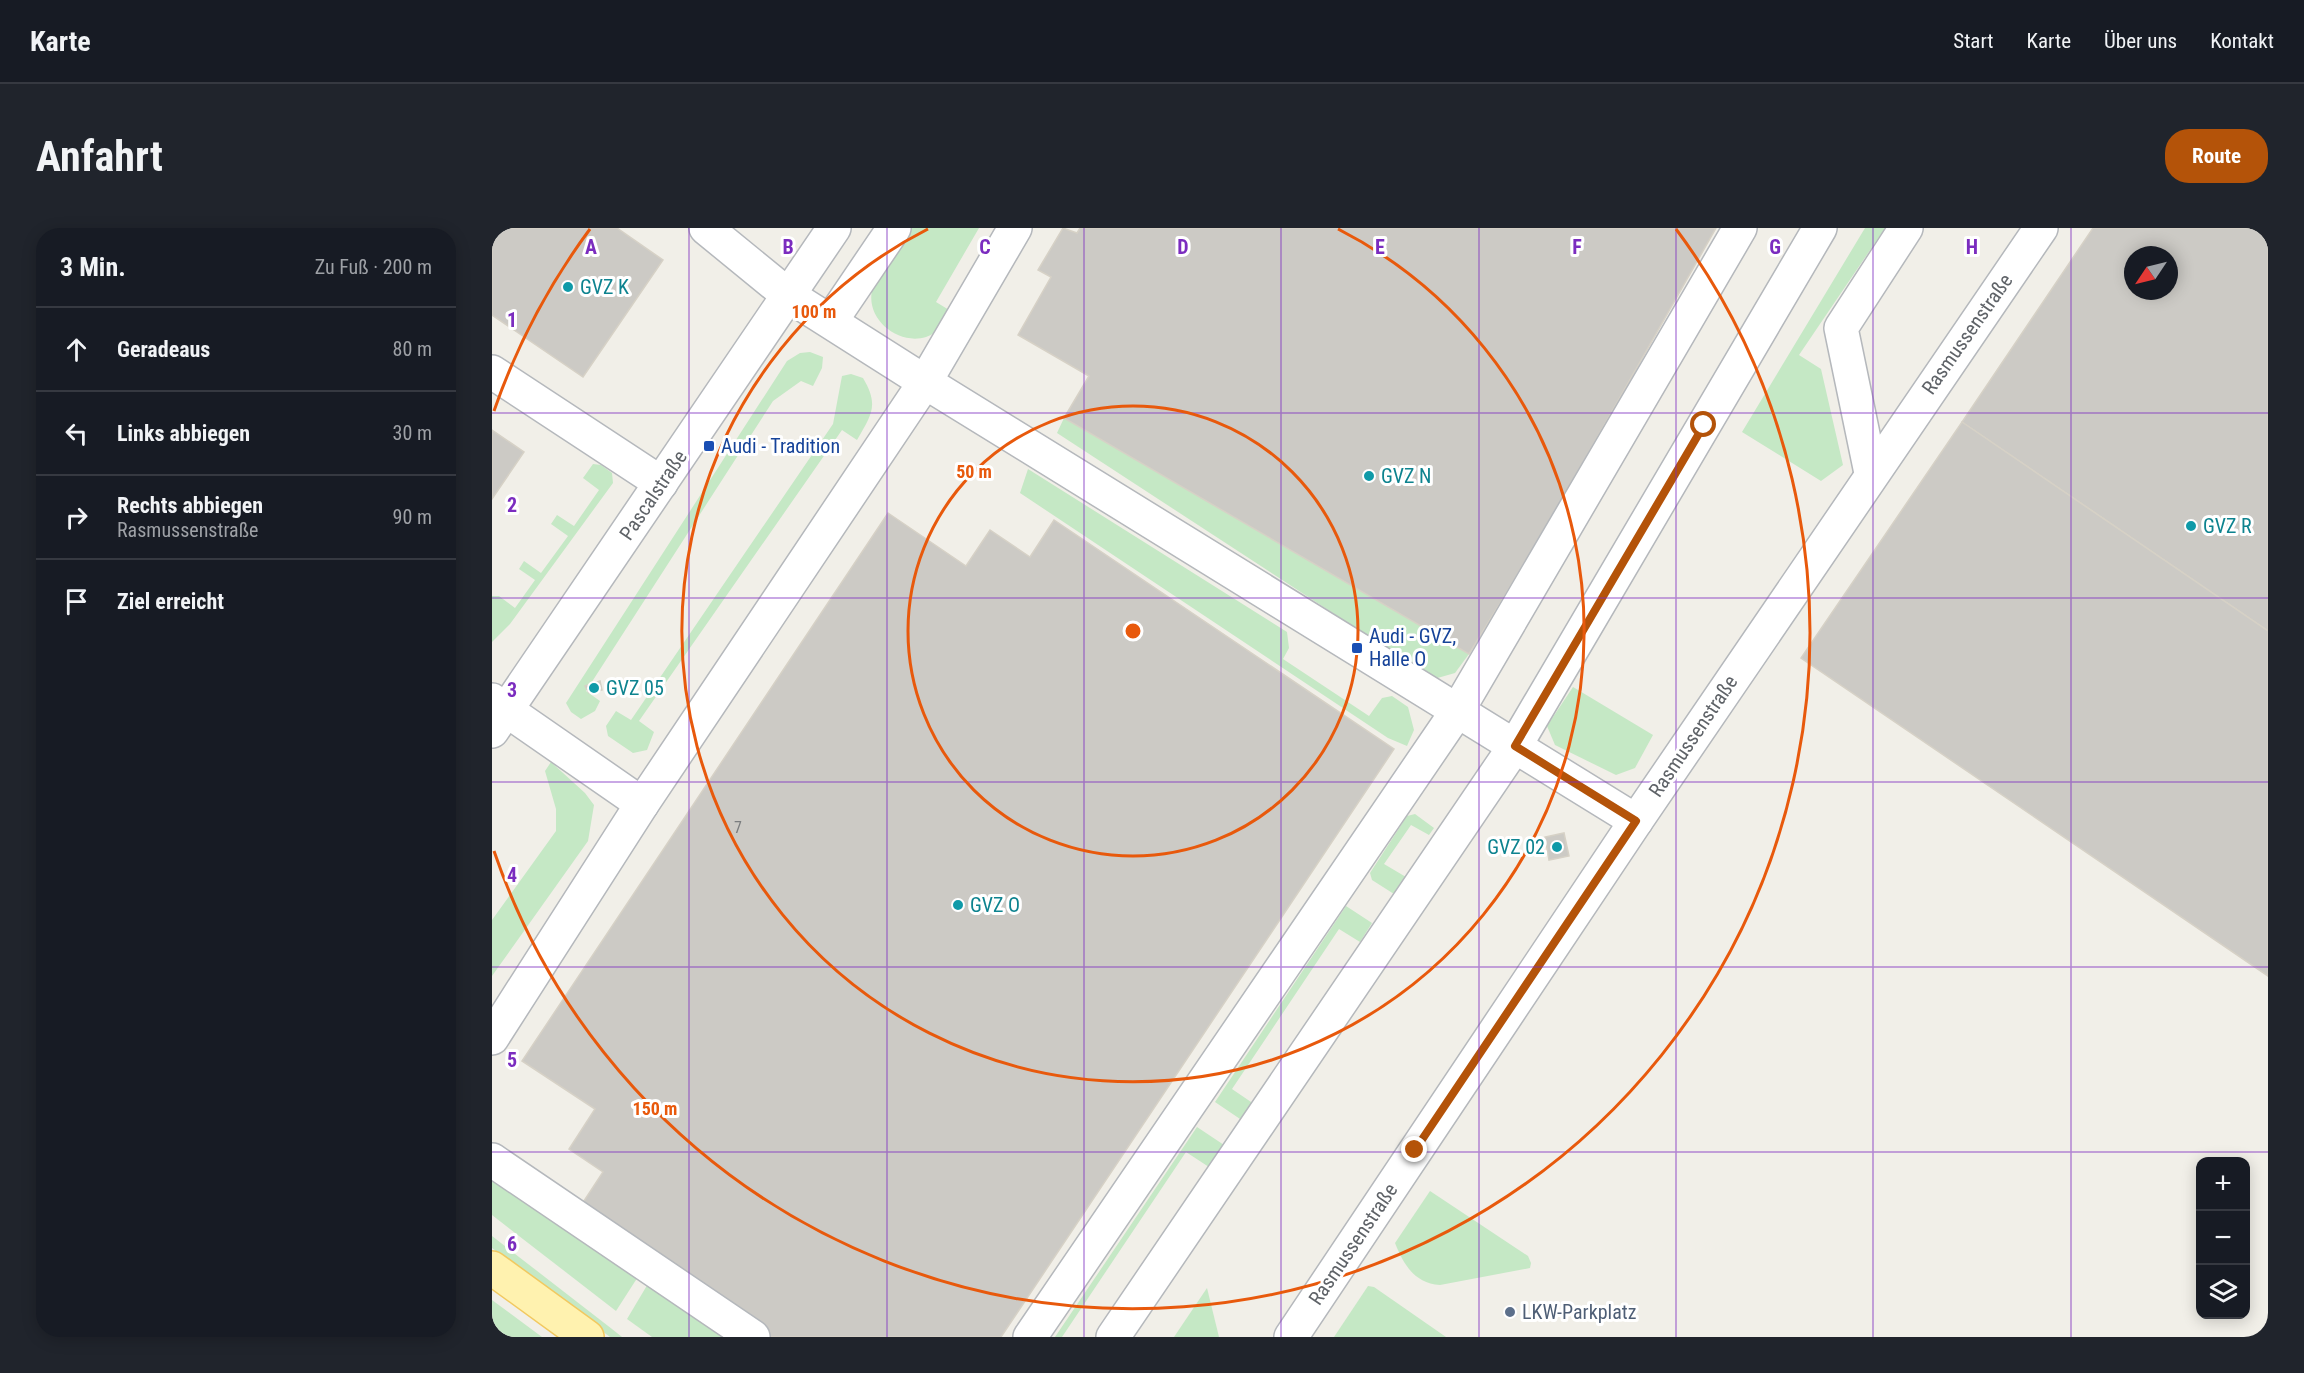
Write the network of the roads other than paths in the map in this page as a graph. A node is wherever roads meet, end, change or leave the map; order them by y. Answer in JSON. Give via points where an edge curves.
{"nodes":[{"id":1,"x":706,"y":228,"type":"edge"},
{"id":2,"x":834,"y":228,"type":"edge"},
{"id":3,"x":894,"y":228,"type":"edge"},
{"id":4,"x":1015,"y":228,"type":"edge"},
{"id":5,"x":1740,"y":228,"type":"edge"},
{"id":6,"x":1820,"y":228,"type":"edge"},
{"id":7,"x":1906,"y":228,"type":"edge"},
{"id":8,"x":2041,"y":228,"type":"edge"},
{"id":9,"x":789,"y":295,"type":"junction"},
{"id":10,"x":831,"y":321,"type":"junction"},
{"id":11,"x":492,"y":372,"type":"edge"},
{"id":12,"x":925,"y":382,"type":"junction"},
{"id":13,"x":1871,"y":473,"type":"junction"},
{"id":14,"x":661,"y":483,"type":"junction"},
{"id":15,"x":1458,"y":710,"type":"junction"},
{"id":16,"x":497,"y":714,"type":"edge"},
{"id":17,"x":1515,"y":746,"type":"junction"},
{"id":18,"x":642,"y":804,"type":"junction"},
{"id":19,"x":1636,"y":821,"type":"junction"},
{"id":20,"x":492,"y":1038,"type":"edge"},
{"id":21,"x":492,"y":1160,"type":"edge"},
{"id":22,"x":492,"y":1268,"type":"edge"},
{"id":23,"x":587,"y":1337,"type":"edge"},
{"id":24,"x":753,"y":1337,"type":"edge"},
{"id":25,"x":1030,"y":1337,"type":"edge"},
{"id":26,"x":1113,"y":1337,"type":"edge"},
{"id":27,"x":1291,"y":1337,"type":"edge"}],
"edges":[{"from":1,"to":9,"type":"street"},
{"from":2,"to":9,"type":"street","name":"Pascalstraße"},
{"from":3,"to":10,"type":"street"},
{"from":4,"to":12,"type":"street"},
{"from":5,"to":15,"type":"street"},
{"from":6,"to":17,"type":"street"},
{"from":7,"to":13,"type":"street","via":[[1841,328]]},
{"from":8,"to":13,"type":"street","name":"Rasmussenstraße"},
{"from":9,"to":10,"type":"street"},
{"from":9,"to":14,"type":"street","name":"Pascalstraße"},
{"from":10,"to":12,"type":"street"},
{"from":11,"to":14,"type":"street"},
{"from":12,"to":15,"type":"street"},
{"from":12,"to":18,"type":"street"},
{"from":13,"to":19,"type":"street","name":"Rasmussenstraße"},
{"from":14,"to":16,"type":"street","name":"Pascalstraße"},
{"from":15,"to":17,"type":"street"},
{"from":15,"to":25,"type":"street"},
{"from":16,"to":18,"type":"street"},
{"from":17,"to":19,"type":"street"},
{"from":17,"to":26,"type":"street"},
{"from":18,"to":20,"type":"street"},
{"from":19,"to":27,"type":"street","name":"Rasmussenstraße"},
{"from":21,"to":24,"type":"street"},
{"from":22,"to":23,"type":"main road"}]}
